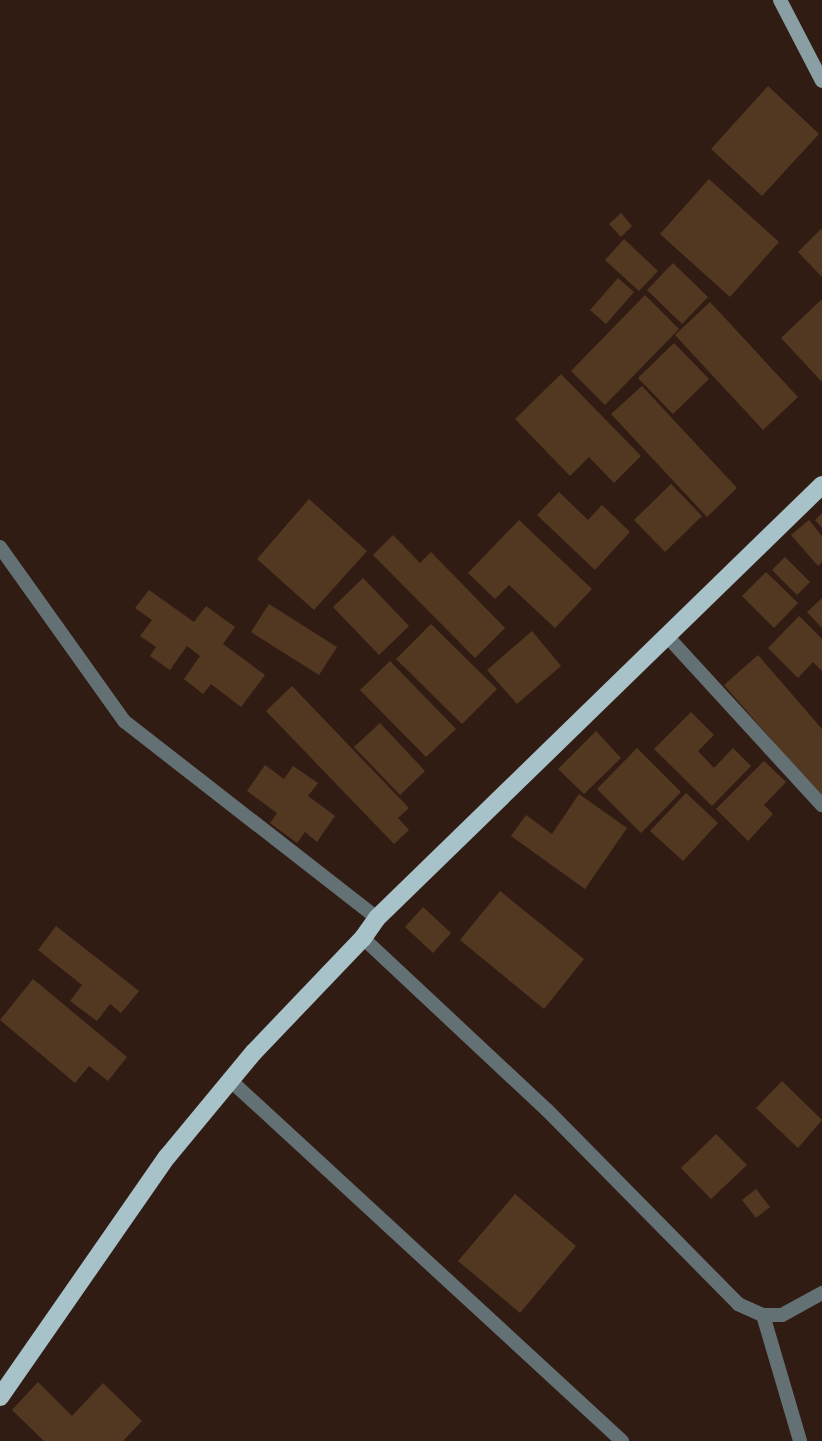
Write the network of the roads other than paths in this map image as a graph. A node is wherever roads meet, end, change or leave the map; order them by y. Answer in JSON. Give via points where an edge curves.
{"nodes":[{"id":1,"x":780,"y":0,"type":"edge"},
{"id":2,"x":822,"y":81,"type":"edge"},
{"id":3,"x":822,"y":485,"type":"edge"},
{"id":4,"x":0,"y":547,"type":"edge"},
{"id":5,"x":666,"y":635,"type":"junction"},
{"id":6,"x":822,"y":805,"type":"edge"},
{"id":7,"x":377,"y":918,"type":"junction"},
{"id":8,"x":363,"y":939,"type":"junction"},
{"id":9,"x":230,"y":1080,"type":"junction"},
{"id":10,"x":822,"y":1293,"type":"edge"},
{"id":11,"x":763,"y":1315,"type":"junction"},
{"id":12,"x":0,"y":1397,"type":"edge"},
{"id":13,"x":622,"y":1441,"type":"edge"},
{"id":14,"x":800,"y":1441,"type":"edge"}],
"edges":[{"from":1,"to":2,"type":"street"},
{"from":3,"to":5,"type":"main road"},
{"from":4,"to":7,"type":"street","via":[[124,721]]},
{"from":5,"to":6,"type":"street"},
{"from":5,"to":7,"type":"main road"},
{"from":7,"to":8,"type":"main road"},
{"from":8,"to":9,"type":"main road"},
{"from":8,"to":11,"type":"street","via":[[547,1110],[738,1304]]},
{"from":9,"to":12,"type":"main road","via":[[134,1202]]},
{"from":9,"to":13,"type":"street"},
{"from":10,"to":11,"type":"street","via":[[782,1315]]},
{"from":11,"to":14,"type":"street"}]}
